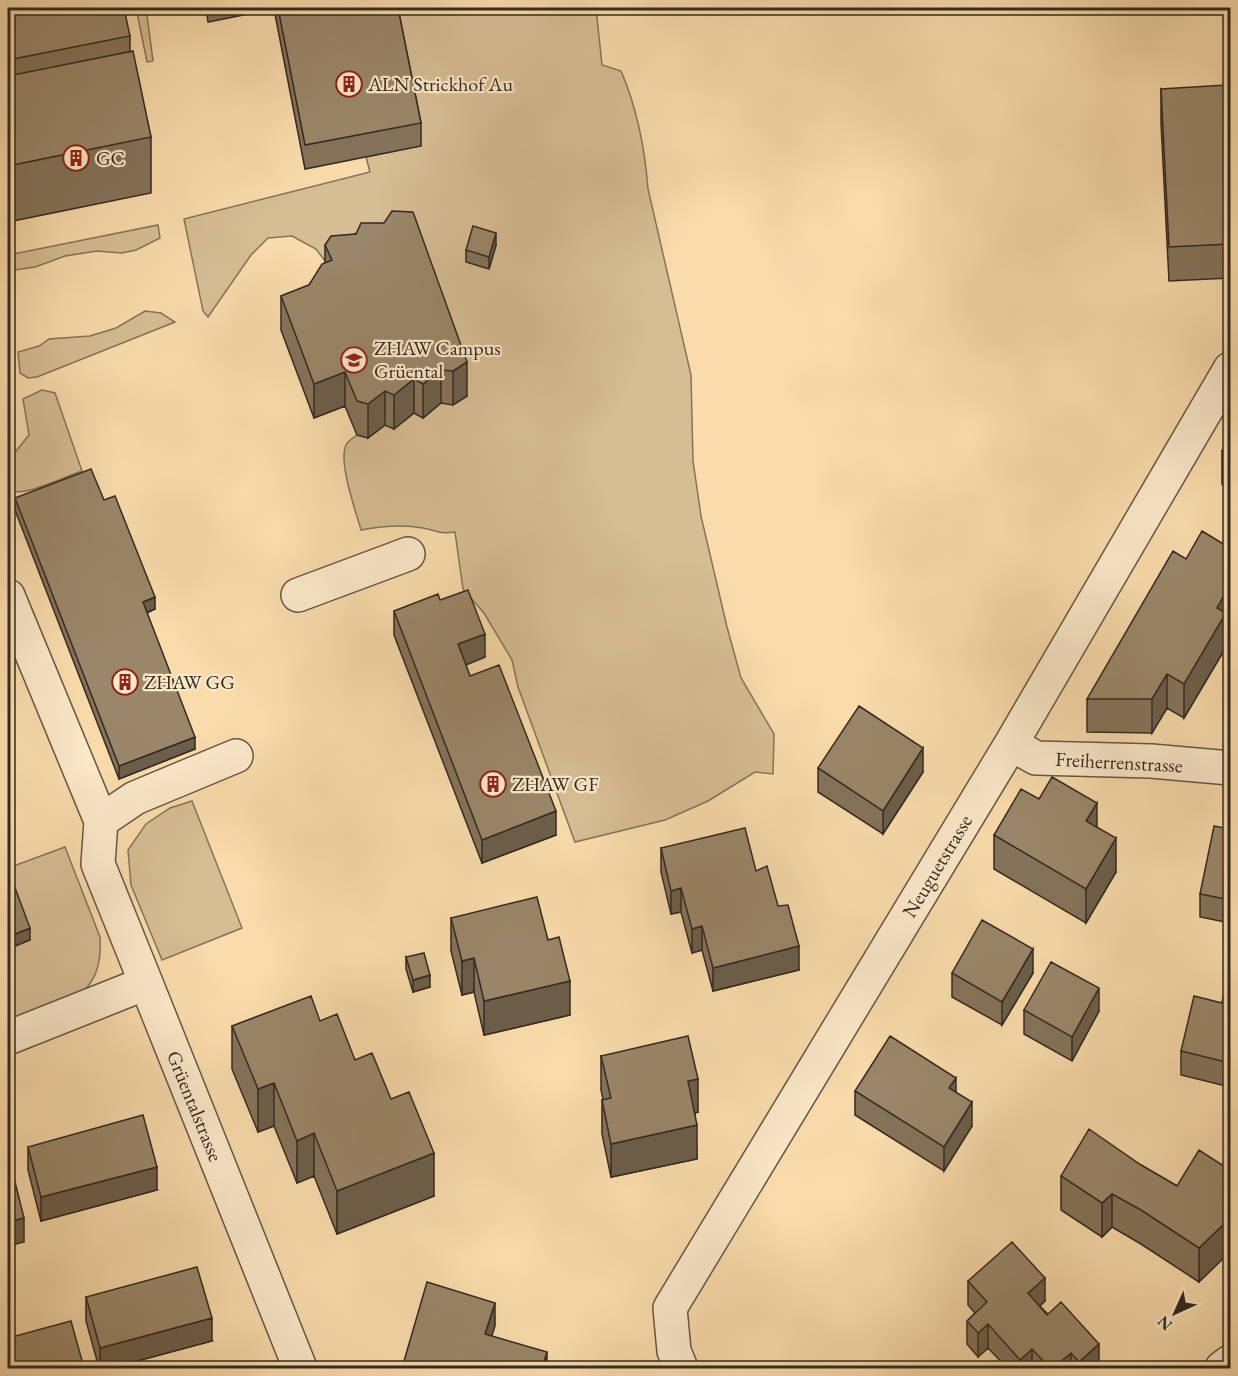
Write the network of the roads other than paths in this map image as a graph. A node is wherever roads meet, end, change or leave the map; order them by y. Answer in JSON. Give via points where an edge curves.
{"nodes":[{"id":1,"x":1230,"y":369,"type":"edge"},
{"id":2,"x":408,"y":554,"type":"dead end"},
{"id":3,"x":298,"y":595,"type":"dead end"},
{"id":4,"x":8,"y":596,"type":"edge"},
{"id":5,"x":1011,"y":744,"type":"junction"},
{"id":6,"x":236,"y":756,"type":"dead end"},
{"id":7,"x":1230,"y":768,"type":"edge"},
{"id":8,"x":101,"y":821,"type":"junction"},
{"id":9,"x":146,"y":982,"type":"junction"},
{"id":10,"x":8,"y":1038,"type":"edge"},
{"id":11,"x":1230,"y":1362,"type":"edge"},
{"id":12,"x":300,"y":1368,"type":"edge"},
{"id":13,"x":681,"y":1368,"type":"edge"},
{"id":14,"x":1222,"y":1368,"type":"edge"}],
"edges":[{"from":1,"to":5,"type":"street","name":"Neuguetstrasse"},
{"from":2,"to":3,"type":"street"},
{"from":4,"to":8,"type":"street"},
{"from":5,"to":7,"type":"street","name":"Freiherrenstrasse","via":[[1036,758]]},
{"from":5,"to":13,"type":"street","name":"Neuguetstrasse","via":[[670,1308],[674,1352]]},
{"from":6,"to":8,"type":"street","via":[[135,798]]},
{"from":8,"to":9,"type":"street","name":"Grüentalstrasse","via":[[98,864]]},
{"from":9,"to":10,"type":"street"},
{"from":9,"to":12,"type":"street","name":"Grüentalstrasse"},
{"from":11,"to":14,"type":"street"}]}
